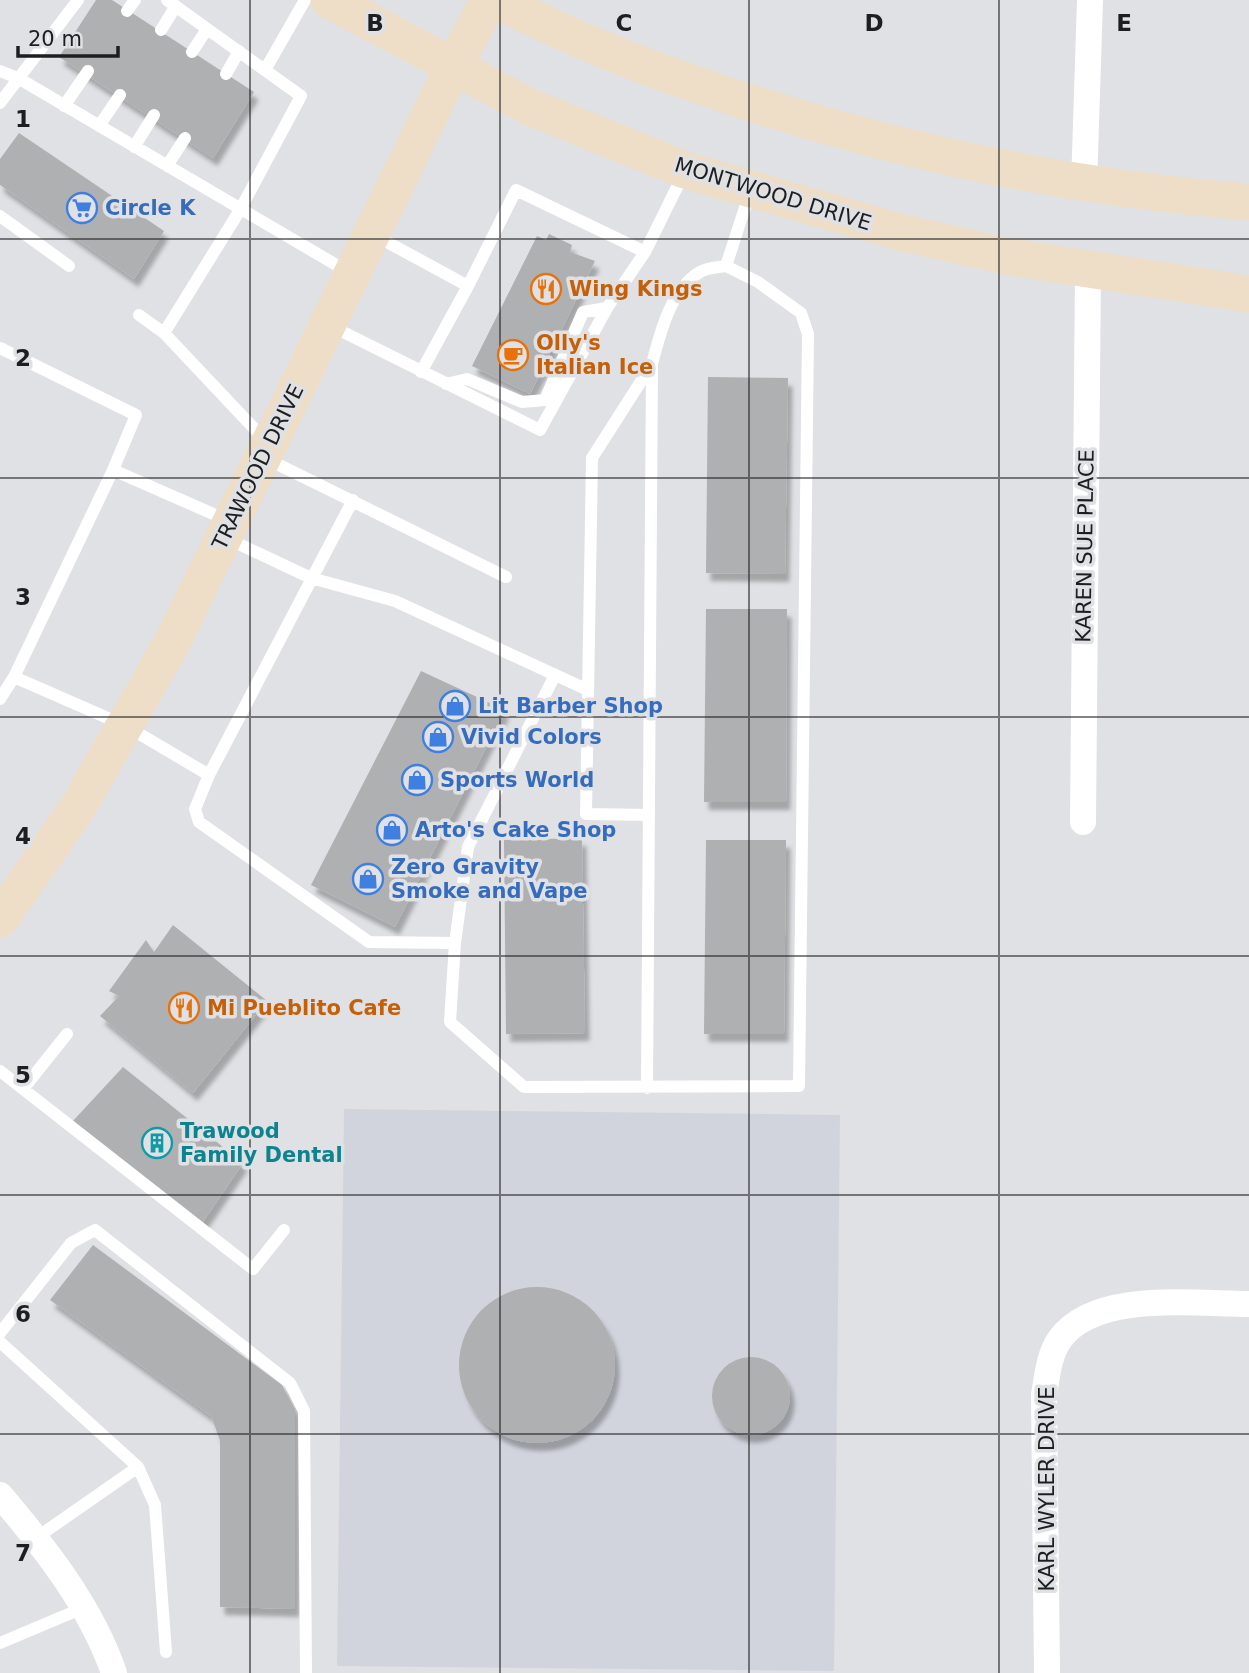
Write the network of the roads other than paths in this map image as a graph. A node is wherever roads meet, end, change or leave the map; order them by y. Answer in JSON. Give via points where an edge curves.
{"nodes":[{"id":1,"x":78,"y":0,"type":"edge"},
{"id":2,"x":305,"y":0,"type":"edge"},
{"id":3,"x":328,"y":0,"type":"edge"},
{"id":4,"x":489,"y":0,"type":"edge"},
{"id":5,"x":498,"y":0,"type":"edge"},
{"id":6,"x":1090,"y":0,"type":"edge"},
{"id":7,"x":172,"y":3,"type":"edge"},
{"id":8,"x":207,"y":29,"type":"junction"},
{"id":9,"x":161,"y":30,"type":"dead end"},
{"id":10,"x":239,"y":51,"type":"junction"},
{"id":11,"x":192,"y":52,"type":"dead end"},
{"id":12,"x":453,"y":67,"type":"junction"},
{"id":13,"x":265,"y":70,"type":"junction"},
{"id":14,"x":0,"y":71,"type":"edge"},
{"id":15,"x":88,"y":71,"type":"dead end"},
{"id":16,"x":226,"y":74,"type":"dead end"},
{"id":17,"x":18,"y":78,"type":"junction"},
{"id":18,"x":120,"y":95,"type":"dead end"},
{"id":19,"x":0,"y":103,"type":"edge"},
{"id":20,"x":64,"y":106,"type":"junction"},
{"id":21,"x":153,"y":115,"type":"dead end"},
{"id":22,"x":99,"y":126,"type":"junction"},
{"id":23,"x":185,"y":138,"type":"dead end"},
{"id":24,"x":134,"y":147,"type":"junction"},
{"id":25,"x":167,"y":166,"type":"junction"},
{"id":26,"x":685,"y":170,"type":"junction"},
{"id":27,"x":1084,"y":185,"type":"junction"},
{"id":28,"x":751,"y":188,"type":"junction"},
{"id":29,"x":1249,"y":202,"type":"edge"},
{"id":30,"x":240,"y":210,"type":"junction"},
{"id":31,"x":0,"y":216,"type":"edge"},
{"id":32,"x":373,"y":234,"type":"junction"},
{"id":33,"x":645,"y":252,"type":"junction"},
{"id":34,"x":69,"y":266,"type":"dead end"},
{"id":35,"x":726,"y":266,"type":"junction"},
{"id":36,"x":1088,"y":271,"type":"junction"},
{"id":37,"x":354,"y":275,"type":"junction"},
{"id":38,"x":468,"y":286,"type":"junction"},
{"id":39,"x":1249,"y":294,"type":"edge"},
{"id":40,"x":607,"y":308,"type":"junction"},
{"id":41,"x":139,"y":315,"type":"dead end"},
{"id":42,"x":328,"y":325,"type":"junction"},
{"id":43,"x":164,"y":333,"type":"junction"},
{"id":44,"x":0,"y":348,"type":"edge"},
{"id":45,"x":652,"y":364,"type":"junction"},
{"id":46,"x":421,"y":372,"type":"junction"},
{"id":47,"x":446,"y":384,"type":"junction"},
{"id":48,"x":266,"y":451,"type":"junction"},
{"id":49,"x":113,"y":470,"type":"junction"},
{"id":50,"x":353,"y":500,"type":"junction"},
{"id":51,"x":228,"y":530,"type":"junction"},
{"id":52,"x":506,"y":577,"type":"dead end"},
{"id":53,"x":312,"y":578,"type":"junction"},
{"id":54,"x":555,"y":675,"type":"junction"},
{"id":55,"x":14,"y":677,"type":"junction"},
{"id":56,"x":589,"y":690,"type":"junction"},
{"id":57,"x":0,"y":699,"type":"edge"},
{"id":58,"x":126,"y":726,"type":"junction"},
{"id":59,"x":209,"y":775,"type":"junction"},
{"id":60,"x":649,"y":815,"type":"junction"},
{"id":61,"x":1083,"y":822,"type":"dead end"},
{"id":62,"x":0,"y":919,"type":"edge"},
{"id":63,"x":455,"y":943,"type":"junction"},
{"id":64,"x":67,"y":1034,"type":"dead end"},
{"id":65,"x":0,"y":1071,"type":"edge"},
{"id":66,"x":647,"y":1088,"type":"junction"},
{"id":67,"x":23,"y":1089,"type":"junction"},
{"id":68,"x":284,"y":1230,"type":"dead end"},
{"id":69,"x":1249,"y":1304,"type":"edge"},
{"id":70,"x":0,"y":1332,"type":"edge"},
{"id":71,"x":0,"y":1342,"type":"edge"},
{"id":72,"x":138,"y":1467,"type":"junction"},
{"id":73,"x":0,"y":1495,"type":"edge"},
{"id":74,"x":36,"y":1538,"type":"junction"},
{"id":75,"x":83,"y":1608,"type":"junction"},
{"id":76,"x":0,"y":1643,"type":"edge"},
{"id":77,"x":166,"y":1652,"type":"dead end"},
{"id":78,"x":114,"y":1673,"type":"edge"},
{"id":79,"x":306,"y":1673,"type":"edge"},
{"id":80,"x":1047,"y":1673,"type":"edge"}],
"edges":[{"from":1,"to":17,"type":"lane"},
{"from":2,"to":13,"type":"lane"},
{"from":3,"to":12,"type":"main road","name":"MONTWOOD DRIVE"},
{"from":4,"to":12,"type":"main road","name":"TRAWOOD DRIVE"},
{"from":5,"to":27,"type":"main road","via":[[561,34],[628,62],[770,110],[939,156]]},
{"from":6,"to":27,"type":"street"},
{"from":7,"to":8,"type":"lane"},
{"from":7,"to":9,"type":"lane"},
{"from":8,"to":10,"type":"lane"},
{"from":8,"to":11,"type":"lane"},
{"from":10,"to":13,"type":"lane"},
{"from":10,"to":16,"type":"lane"},
{"from":12,"to":26,"type":"main road","name":"MONTWOOD DRIVE","via":[[530,107]]},
{"from":12,"to":32,"type":"main road","name":"TRAWOOD DRIVE"},
{"from":13,"to":30,"type":"lane","via":[[301,96]]},
{"from":14,"to":17,"type":"lane"},
{"from":15,"to":20,"type":"lane"},
{"from":17,"to":19,"type":"lane"},
{"from":17,"to":20,"type":"lane"},
{"from":18,"to":22,"type":"lane"},
{"from":20,"to":22,"type":"lane"},
{"from":21,"to":24,"type":"lane"},
{"from":22,"to":24,"type":"lane"},
{"from":23,"to":25,"type":"lane"},
{"from":24,"to":25,"type":"lane"},
{"from":25,"to":30,"type":"lane"},
{"from":26,"to":28,"type":"main road","name":"MONTWOOD DRIVE"},
{"from":26,"to":33,"type":"lane"},
{"from":27,"to":29,"type":"main road"},
{"from":28,"to":35,"type":"lane"},
{"from":28,"to":36,"type":"main road","name":"MONTWOOD DRIVE","via":[[896,231]]},
{"from":30,"to":37,"type":"lane"},
{"from":30,"to":43,"type":"lane"},
{"from":31,"to":34,"type":"lane"},
{"from":32,"to":37,"type":"main road","name":"TRAWOOD DRIVE"},
{"from":32,"to":38,"type":"lane"},
{"from":33,"to":38,"type":"lane","via":[[516,190]]},
{"from":33,"to":40,"type":"lane"},
{"from":35,"to":45,"type":"lane","via":[[700,272],[682,290],[662,325]]},
{"from":35,"to":66,"type":"lane","via":[[801,313],[808,334],[799,1086]]},
{"from":36,"to":39,"type":"main road","name":"MONTWOOD DRIVE"},
{"from":36,"to":61,"type":"street","name":"KAREN SUE PLACE"},
{"from":37,"to":42,"type":"main road","name":"TRAWOOD DRIVE"},
{"from":38,"to":46,"type":"lane"},
{"from":40,"to":47,"type":"lane","via":[[583,312],[545,400],[522,402],[467,379]]},
{"from":40,"to":47,"type":"lane","via":[[540,430]]},
{"from":41,"to":43,"type":"lane"},
{"from":42,"to":46,"type":"lane"},
{"from":42,"to":48,"type":"main road","name":"TRAWOOD DRIVE"},
{"from":43,"to":48,"type":"lane"},
{"from":44,"to":49,"type":"lane","via":[[136,415]]},
{"from":45,"to":56,"type":"lane","via":[[592,458]]},
{"from":45,"to":60,"type":"lane"},
{"from":46,"to":47,"type":"lane"},
{"from":48,"to":50,"type":"lane"},
{"from":48,"to":51,"type":"main road","name":"TRAWOOD DRIVE"},
{"from":49,"to":51,"type":"lane"},
{"from":49,"to":55,"type":"lane"},
{"from":50,"to":52,"type":"lane"},
{"from":50,"to":53,"type":"lane"},
{"from":51,"to":53,"type":"lane"},
{"from":51,"to":58,"type":"main road","name":"TRAWOOD DRIVE"},
{"from":53,"to":54,"type":"lane","via":[[396,601]]},
{"from":53,"to":59,"type":"lane"},
{"from":54,"to":56,"type":"lane"},
{"from":54,"to":63,"type":"lane","via":[[468,847]]},
{"from":55,"to":57,"type":"lane"},
{"from":55,"to":58,"type":"lane"},
{"from":56,"to":60,"type":"lane","via":[[586,814]]},
{"from":58,"to":59,"type":"lane"},
{"from":58,"to":62,"type":"main road","name":"TRAWOOD DRIVE","via":[[76,810]]},
{"from":59,"to":63,"type":"lane","via":[[195,808],[199,822],[369,942]]},
{"from":60,"to":66,"type":"lane"},
{"from":63,"to":66,"type":"lane","via":[[450,1022],[524,1087]]},
{"from":64,"to":67,"type":"lane"},
{"from":65,"to":67,"type":"lane"},
{"from":67,"to":68,"type":"lane","via":[[253,1269]]},
{"from":69,"to":80,"type":"street","name":"KARL WYLER DRIVE","via":[[1157,1304],[1096,1311],[1058,1341],[1044,1395]]},
{"from":70,"to":79,"type":"lane","via":[[71,1243],[95,1230],[290,1382],[304,1411]]},
{"from":71,"to":72,"type":"lane"},
{"from":72,"to":74,"type":"lane"},
{"from":72,"to":77,"type":"lane","via":[[155,1505]]},
{"from":73,"to":74,"type":"street"},
{"from":74,"to":75,"type":"street"},
{"from":75,"to":76,"type":"lane"},
{"from":75,"to":78,"type":"street"}]}
